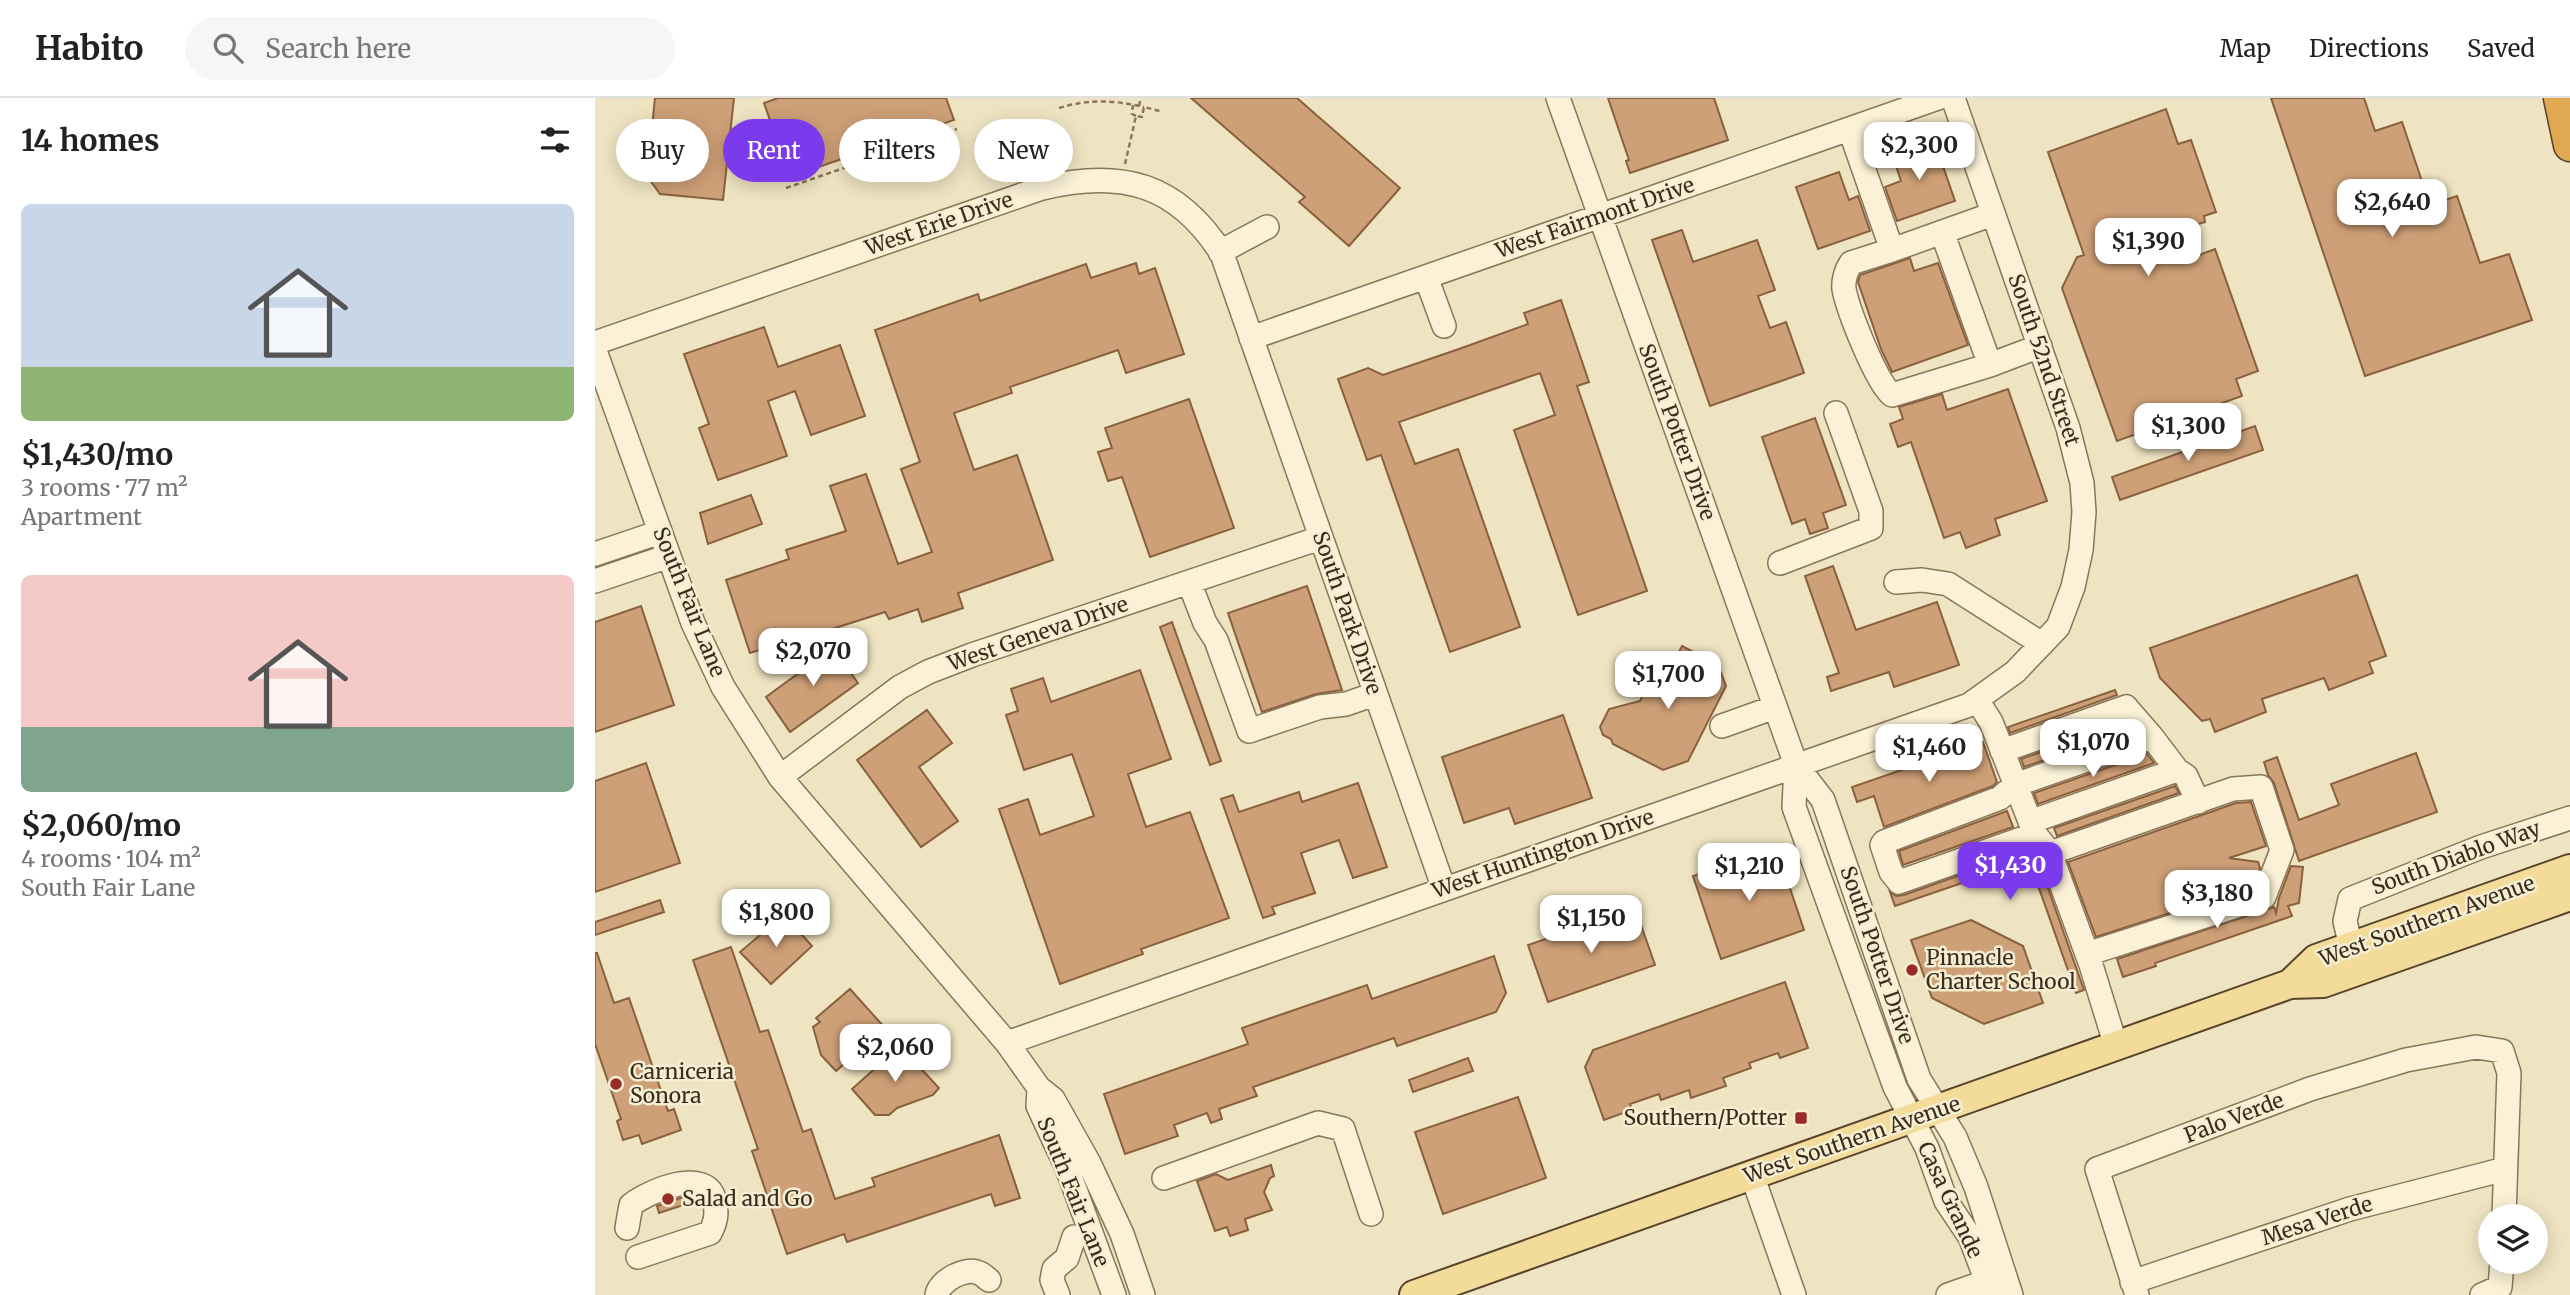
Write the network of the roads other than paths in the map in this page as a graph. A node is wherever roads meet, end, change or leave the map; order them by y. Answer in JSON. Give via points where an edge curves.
{"nodes":[{"id":1,"x":1558,"y":98,"type":"edge"},
{"id":2,"x":1938,"y":98,"type":"edge"},
{"id":3,"x":1953,"y":98,"type":"edge"},
{"id":4,"x":2560,"y":98,"type":"edge"},
{"id":5,"x":1850,"y":131,"type":"junction"},
{"id":6,"x":2570,"y":145,"type":"edge"},
{"id":7,"x":1993,"y":214,"type":"junction"},
{"id":8,"x":1599,"y":216,"type":"junction"},
{"id":9,"x":1267,"y":227,"type":"dead end"},
{"id":10,"x":1942,"y":232,"type":"junction"},
{"id":11,"x":1892,"y":250,"type":"junction"},
{"id":12,"x":1220,"y":252,"type":"junction"},
{"id":13,"x":1426,"y":277,"type":"junction"},
{"id":14,"x":1444,"y":326,"type":"dead end"},
{"id":15,"x":1251,"y":338,"type":"junction"},
{"id":16,"x":595,"y":343,"type":"edge"},
{"id":17,"x":2040,"y":346,"type":"junction"},
{"id":18,"x":595,"y":351,"type":"edge"},
{"id":19,"x":1990,"y":365,"type":"junction"},
{"id":20,"x":1836,"y":413,"type":"dead end"},
{"id":21,"x":660,"y":532,"type":"junction"},
{"id":22,"x":1320,"y":538,"type":"junction"},
{"id":23,"x":595,"y":554,"type":"edge"},
{"id":24,"x":669,"y":556,"type":"junction"},
{"id":25,"x":1780,"y":563,"type":"dead end"},
{"id":26,"x":595,"y":581,"type":"edge"},
{"id":27,"x":1189,"y":582,"type":"junction"},
{"id":28,"x":1896,"y":582,"type":"dead end"},
{"id":29,"x":2050,"y":636,"type":"junction"},
{"id":30,"x":1375,"y":694,"type":"junction"},
{"id":31,"x":1977,"y":700,"type":"junction"},
{"id":32,"x":1775,"y":707,"type":"junction"},
{"id":33,"x":1722,"y":726,"type":"dead end"},
{"id":34,"x":2152,"y":737,"type":"junction"},
{"id":35,"x":2002,"y":751,"type":"junction"},
{"id":36,"x":1796,"y":765,"type":"junction"},
{"id":37,"x":2177,"y":770,"type":"junction"},
{"id":38,"x":780,"y":777,"type":"junction"},
{"id":39,"x":2015,"y":785,"type":"junction"},
{"id":40,"x":2198,"y":802,"type":"junction"},
{"id":41,"x":2570,"y":818,"type":"edge"},
{"id":42,"x":2032,"y":828,"type":"junction"},
{"id":43,"x":2050,"y":853,"type":"junction"},
{"id":44,"x":2570,"y":869,"type":"edge"},
{"id":45,"x":1444,"y":888,"type":"junction"},
{"id":46,"x":2570,"y":896,"type":"edge"},
{"id":47,"x":2351,"y":947,"type":"junction"},
{"id":48,"x":2087,"y":954,"type":"junction"},
{"id":49,"x":2290,"y":984,"type":"junction"},
{"id":50,"x":1007,"y":1043,"type":"junction"},
{"id":51,"x":2116,"y":1046,"type":"junction"},
{"id":52,"x":1039,"y":1088,"type":"junction"},
{"id":53,"x":1938,"y":1110,"type":"junction"},
{"id":54,"x":1912,"y":1119,"type":"junction"},
{"id":55,"x":2505,"y":1169,"type":"junction"},
{"id":56,"x":1752,"y":1175,"type":"junction"},
{"id":57,"x":1164,"y":1178,"type":"dead end"},
{"id":58,"x":2504,"y":1204,"type":"edge"},
{"id":59,"x":1371,"y":1214,"type":"dead end"},
{"id":60,"x":627,"y":1228,"type":"dead end"},
{"id":61,"x":1074,"y":1237,"type":"dead end"},
{"id":62,"x":638,"y":1257,"type":"dead end"},
{"id":63,"x":2498,"y":1274,"type":"edge"},
{"id":64,"x":989,"y":1280,"type":"dead end"},
{"id":65,"x":1999,"y":1286,"type":"edge"},
{"id":66,"x":2134,"y":1288,"type":"edge"},
{"id":67,"x":2491,"y":1291,"type":"edge"},
{"id":68,"x":937,"y":1295,"type":"edge"},
{"id":69,"x":1058,"y":1295,"type":"edge"},
{"id":70,"x":1114,"y":1295,"type":"edge"},
{"id":71,"x":1143,"y":1295,"type":"edge"},
{"id":72,"x":1414,"y":1295,"type":"edge"},
{"id":73,"x":1794,"y":1295,"type":"edge"},
{"id":74,"x":1948,"y":1295,"type":"edge"}],
"edges":[{"from":1,"to":8,"type":"street","name":"South Potter Drive"},
{"from":2,"to":5,"type":"street","name":"West Fairmont Drive"},
{"from":3,"to":7,"type":"street","name":"South 52nd Street"},
{"from":4,"to":6,"type":"highway"},
{"from":5,"to":8,"type":"street","name":"West Fairmont Drive"},
{"from":5,"to":11,"type":"street"},
{"from":7,"to":10,"type":"street"},
{"from":7,"to":17,"type":"street","name":"South 52nd Street"},
{"from":8,"to":13,"type":"street","name":"West Fairmont Drive"},
{"from":8,"to":32,"type":"street","name":"South Potter Drive"},
{"from":9,"to":12,"type":"street"},
{"from":10,"to":11,"type":"street"},
{"from":10,"to":19,"type":"street"},
{"from":11,"to":19,"type":"street","via":[[1851,263],[1843,287],[1877,375],[1892,395]]},
{"from":12,"to":15,"type":"street","name":"West Erie Drive"},
{"from":12,"to":16,"type":"street","name":"West Erie Drive","via":[[1209,233],[1173,201],[1152,190],[1098,178],[1070,181]]},
{"from":13,"to":14,"type":"street"},
{"from":13,"to":15,"type":"street","name":"West Fairmont Drive"},
{"from":15,"to":22,"type":"street","name":"South Park Drive"},
{"from":17,"to":19,"type":"street"},
{"from":17,"to":29,"type":"street","name":"South 52nd Street","via":[[2083,492],[2084,532],[2073,587]]},
{"from":18,"to":21,"type":"street","name":"South Fair Lane"},
{"from":20,"to":25,"type":"street","via":[[1871,511],[1871,528]]},
{"from":21,"to":23,"type":"street"},
{"from":21,"to":24,"type":"street","name":"South Fair Lane"},
{"from":22,"to":27,"type":"street","name":"West Geneva Drive"},
{"from":22,"to":30,"type":"street","name":"South Park Drive"},
{"from":24,"to":26,"type":"street"},
{"from":24,"to":38,"type":"street","name":"South Fair Lane","via":[[723,687]]},
{"from":27,"to":30,"type":"street","via":[[1249,731]]},
{"from":27,"to":38,"type":"street","name":"West Geneva Drive","via":[[928,673],[900,687]]},
{"from":28,"to":29,"type":"street","via":[[1948,584]]},
{"from":29,"to":31,"type":"street","name":"West Huntington Drive","via":[[2015,672]]},
{"from":30,"to":45,"type":"street","name":"South Park Drive"},
{"from":31,"to":35,"type":"street"},
{"from":31,"to":36,"type":"street","name":"West Huntington Drive"},
{"from":32,"to":33,"type":"street"},
{"from":32,"to":36,"type":"street","name":"South Potter Drive"},
{"from":34,"to":35,"type":"street","via":[[2126,707]]},
{"from":34,"to":37,"type":"street"},
{"from":34,"to":39,"type":"street"},
{"from":35,"to":39,"type":"street"},
{"from":36,"to":45,"type":"street","name":"West Huntington Drive"},
{"from":36,"to":53,"type":"street","name":"South Potter Drive","via":[[1823,800],[1919,1079]]},
{"from":36,"to":54,"type":"street","name":"South Potter Drive","via":[[1794,807],[1895,1087]]},
{"from":37,"to":40,"type":"street","via":[[2186,776]]},
{"from":37,"to":42,"type":"street"},
{"from":38,"to":50,"type":"street","name":"South Fair Lane"},
{"from":39,"to":42,"type":"street"},
{"from":39,"to":42,"type":"street","via":[[2000,798],[1884,842],[1891,872],[1899,882]]},
{"from":40,"to":43,"type":"street"},
{"from":40,"to":48,"type":"street","via":[[2233,789],[2261,787],[2282,850],[2264,897]]},
{"from":41,"to":47,"type":"street","name":"South Diablo Way","via":[[2481,847],[2350,899],[2345,921]]},
{"from":42,"to":43,"type":"street"},
{"from":43,"to":48,"type":"street"},
{"from":44,"to":47,"type":"main road","name":"West Southern Avenue"},
{"from":45,"to":50,"type":"street","name":"West Huntington Drive"},
{"from":46,"to":49,"type":"main road","name":"West Southern Avenue","via":[[2323,983]]},
{"from":47,"to":49,"type":"main road","name":"West Southern Avenue","via":[[2316,959]]},
{"from":48,"to":51,"type":"street"},
{"from":49,"to":51,"type":"main road","name":"West Southern Avenue"},
{"from":50,"to":52,"type":"street","name":"South Fair Lane"},
{"from":51,"to":53,"type":"main road","name":"West Southern Avenue"},
{"from":52,"to":70,"type":"street","name":"South Fair Lane","via":[[1038,1106],[1067,1168]]},
{"from":52,"to":71,"type":"street","name":"South Fair Lane","via":[[1053,1099],[1100,1184]]},
{"from":53,"to":54,"type":"main road","name":"West Southern Avenue"},
{"from":53,"to":65,"type":"street","name":"Casa Grande","via":[[1976,1187]]},
{"from":54,"to":56,"type":"main road","name":"West Southern Avenue"},
{"from":54,"to":65,"type":"street","name":"Casa Grande","via":[[1946,1201]]},
{"from":55,"to":58,"type":"street"},
{"from":55,"to":66,"type":"street","name":"Mesa Verde","via":[[2350,1209]]},
{"from":55,"to":66,"type":"street","name":"Palo Verde","via":[[2509,1073],[2502,1051],[2476,1047],[2406,1060],[2310,1089],[2097,1169]]},
{"from":56,"to":72,"type":"main road","name":"West Southern Avenue"},
{"from":56,"to":73,"type":"street"},
{"from":57,"to":59,"type":"street","via":[[1318,1123],[1343,1129]]},
{"from":60,"to":62,"type":"street","via":[[631,1205],[643,1196],[692,1183],[713,1193],[716,1221],[710,1233]]},
{"from":61,"to":69,"type":"street","via":[[1067,1258],[1054,1269],[1052,1280]]},
{"from":63,"to":67,"type":"street"},
{"from":64,"to":68,"type":"street","via":[[969,1271],[944,1281]]},
{"from":65,"to":74,"type":"street"}]}
